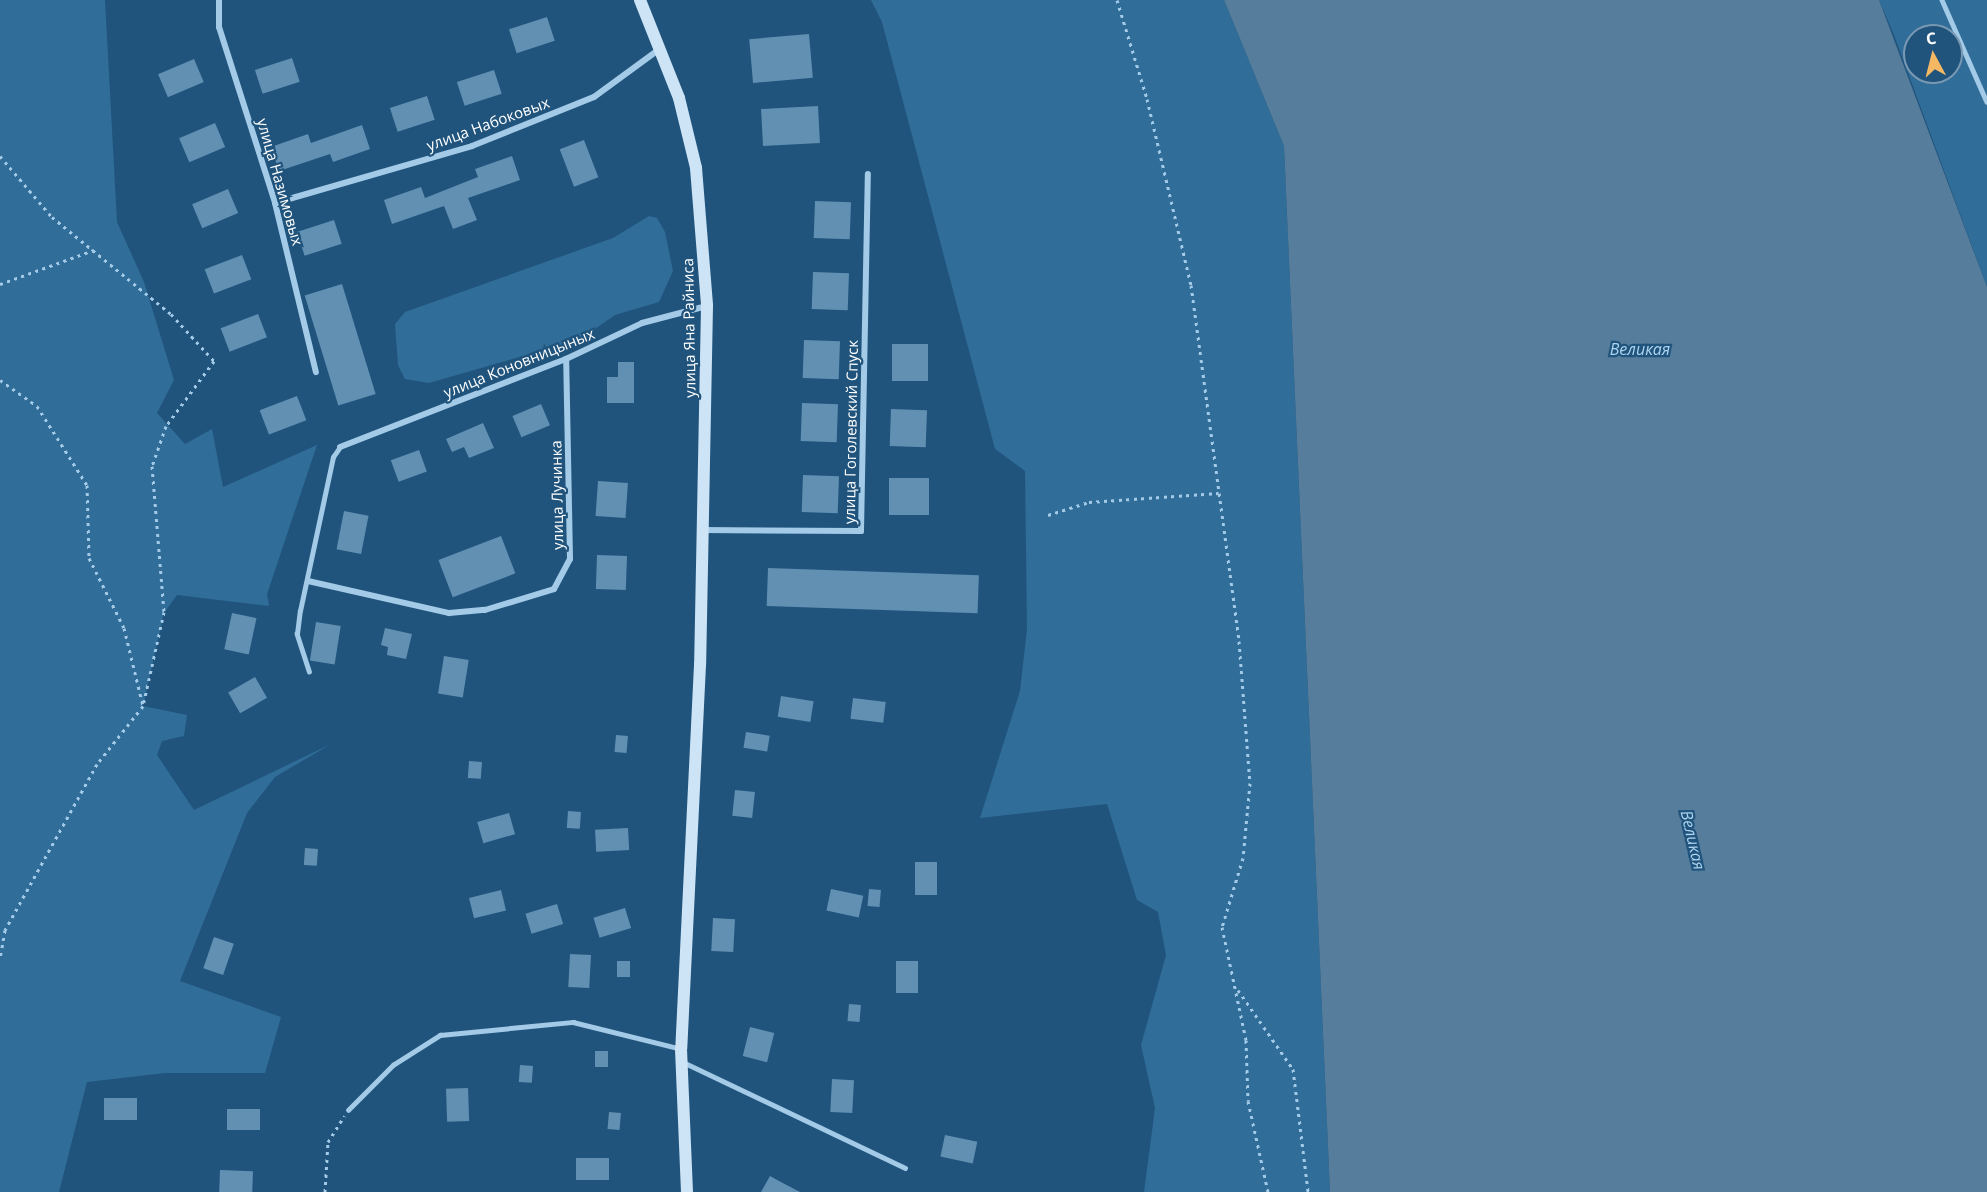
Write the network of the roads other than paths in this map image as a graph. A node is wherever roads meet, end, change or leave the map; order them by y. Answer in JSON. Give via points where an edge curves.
{"nodes":[{"id":1,"x":219,"y":0,"type":"edge"},
{"id":2,"x":640,"y":0,"type":"edge"},
{"id":3,"x":1942,"y":0,"type":"edge"},
{"id":4,"x":661,"y":48,"type":"junction"},
{"id":5,"x":1987,"y":102,"type":"edge"},
{"id":6,"x":868,"y":174,"type":"dead end"},
{"id":7,"x":275,"y":203,"type":"junction"},
{"id":8,"x":707,"y":306,"type":"junction"},
{"id":9,"x":566,"y":359,"type":"junction"},
{"id":10,"x":316,"y":372,"type":"dead end"},
{"id":11,"x":340,"y":447,"type":"joint"},
{"id":12,"x":702,"y":530,"type":"junction"},
{"id":13,"x":308,"y":581,"type":"junction"},
{"id":14,"x":309,"y":672,"type":"dead end"},
{"id":15,"x":681,"y":1055,"type":"junction"},
{"id":16,"x":348,"y":1110,"type":"road end"},
{"id":17,"x":905,"y":1168,"type":"dead end"},
{"id":18,"x":687,"y":1192,"type":"edge"}],
"edges":[{"from":1,"to":7,"type":"street","name":"улица Назимовых","via":[[219,27]]},
{"from":2,"to":4,"type":"street","name":"улица Яна Райниса"},
{"from":3,"to":5,"type":"lane"},
{"from":4,"to":7,"type":"street","name":"улица Набоковых","via":[[583,102],[472,146]]},
{"from":4,"to":8,"type":"street","name":"улица Яна Райниса","via":[[696,168]]},
{"from":6,"to":12,"type":"street","name":"улица Гоголевский Спуск","via":[[861,531]]},
{"from":7,"to":10,"type":"street","name":"улица Назимовых"},
{"from":8,"to":9,"type":"street","name":"улица Коновницыных","via":[[642,323]]},
{"from":8,"to":12,"type":"street","name":"улица Яна Райниса"},
{"from":9,"to":11,"type":"street","name":"улица Коновницыных"},
{"from":9,"to":13,"type":"street","name":"улица Лучинка","via":[[570,559],[554,589],[485,610],[449,613]]},
{"from":11,"to":13,"type":"lane","via":[[333,458]]},
{"from":12,"to":15,"type":"street","name":"улица Яна Райниса","via":[[700,665]]},
{"from":13,"to":14,"type":"lane","via":[[297,634]]},
{"from":15,"to":16,"type":"lane","via":[[573,1022],[440,1035],[393,1065]]},
{"from":15,"to":17,"type":"lane"},
{"from":15,"to":18,"type":"street","name":"улица Яна Райниса"}]}
